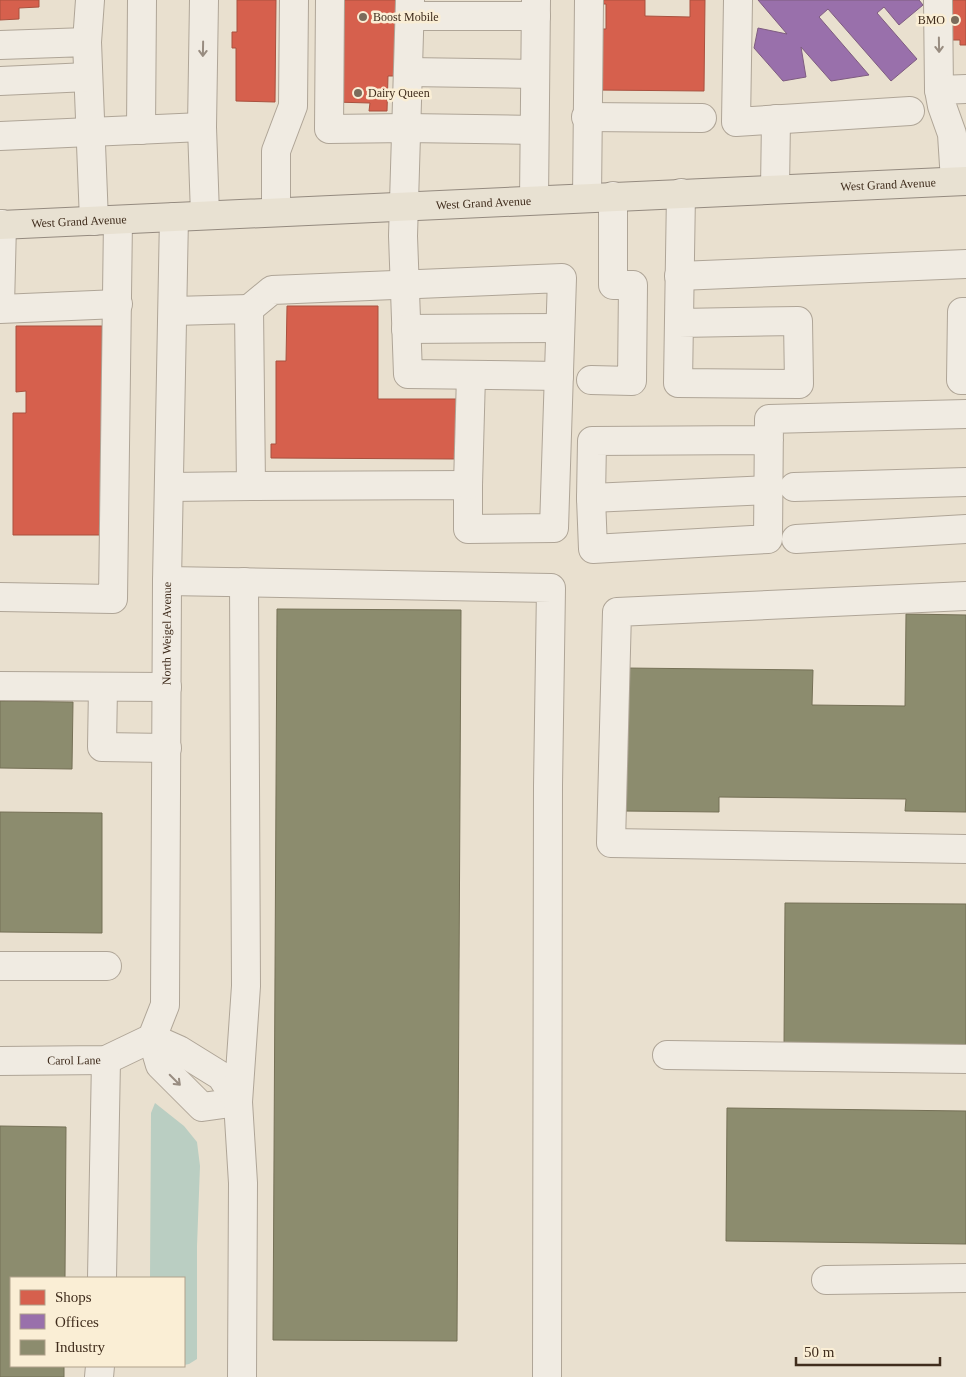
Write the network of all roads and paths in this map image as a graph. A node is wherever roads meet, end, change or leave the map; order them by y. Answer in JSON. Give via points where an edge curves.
{"nodes":[{"id":1,"x":90,"y":0,"type":"edge"},
{"id":2,"x":142,"y":0,"type":"edge"},
{"id":3,"x":204,"y":0,"type":"edge"},
{"id":4,"x":294,"y":0,"type":"edge"},
{"id":5,"x":330,"y":0,"type":"edge"},
{"id":6,"x":588,"y":0,"type":"edge"},
{"id":7,"x":738,"y":0,"type":"edge"},
{"id":8,"x":938,"y":0,"type":"edge"},
{"id":9,"x":410,"y":8,"type":"edge"},
{"id":10,"x":536,"y":8,"type":"edge"},
{"id":11,"x":87,"y":42,"type":"junction"},
{"id":12,"x":0,"y":45,"type":"edge"},
{"id":13,"x":408,"y":72,"type":"junction"},
{"id":14,"x":535,"y":74,"type":"junction"},
{"id":15,"x":88,"y":77,"type":"junction"},
{"id":16,"x":0,"y":81,"type":"edge"},
{"id":17,"x":966,"y":89,"type":"edge"},
{"id":18,"x":939,"y":90,"type":"junction"},
{"id":19,"x":910,"y":111,"type":"dead end"},
{"id":20,"x":586,"y":116,"type":"junction"},
{"id":21,"x":702,"y":118,"type":"dead end"},
{"id":22,"x":776,"y":119,"type":"junction"},
{"id":23,"x":202,"y":127,"type":"junction"},
{"id":24,"x":407,"y":128,"type":"junction"},
{"id":25,"x":141,"y":130,"type":"junction"},
{"id":26,"x":534,"y":130,"type":"junction"},
{"id":27,"x":90,"y":132,"type":"junction"},
{"id":28,"x":0,"y":136,"type":"edge"},
{"id":29,"x":961,"y":181,"type":"edge"},
{"id":30,"x":775,"y":189,"type":"junction"},
{"id":31,"x":681,"y":193,"type":"junction"},
{"id":32,"x":600,"y":197,"type":"junction"},
{"id":33,"x":534,"y":200,"type":"junction"},
{"id":34,"x":405,"y":206,"type":"junction"},
{"id":35,"x":276,"y":212,"type":"junction"},
{"id":36,"x":205,"y":216,"type":"junction"},
{"id":37,"x":174,"y":217,"type":"junction"},
{"id":38,"x":106,"y":220,"type":"junction"},
{"id":39,"x":1,"y":224,"type":"edge"},
{"id":40,"x":966,"y":264,"type":"edge"},
{"id":41,"x":679,"y":276,"type":"junction"},
{"id":42,"x":404,"y":284,"type":"junction"},
{"id":43,"x":118,"y":304,"type":"junction"},
{"id":44,"x":0,"y":308,"type":"edge"},
{"id":45,"x":249,"y":309,"type":"junction"},
{"id":46,"x":173,"y":311,"type":"junction"},
{"id":47,"x":966,"y":312,"type":"edge"},
{"id":48,"x":678,"y":323,"type":"junction"},
{"id":49,"x":560,"y":328,"type":"junction"},
{"id":50,"x":406,"y":329,"type":"junction"},
{"id":51,"x":470,"y":375,"type":"junction"},
{"id":52,"x":559,"y":376,"type":"junction"},
{"id":53,"x":591,"y":380,"type":"dead end"},
{"id":54,"x":966,"y":380,"type":"edge"},
{"id":55,"x":966,"y":414,"type":"edge"},
{"id":56,"x":769,"y":440,"type":"junction"},
{"id":57,"x":966,"y":482,"type":"edge"},
{"id":58,"x":468,"y":485,"type":"junction"},
{"id":59,"x":251,"y":486,"type":"junction"},
{"id":60,"x":169,"y":487,"type":"junction"},
{"id":61,"x":781,"y":488,"type":"junction"},
{"id":62,"x":591,"y":498,"type":"junction"},
{"id":63,"x":966,"y":529,"type":"edge"},
{"id":64,"x":796,"y":538,"type":"dead end"},
{"id":65,"x":168,"y":582,"type":"junction"},
{"id":66,"x":244,"y":582,"type":"junction"},
{"id":67,"x":966,"y":596,"type":"edge"},
{"id":68,"x":0,"y":597,"type":"edge"},
{"id":69,"x":0,"y":686,"type":"edge"},
{"id":70,"x":103,"y":687,"type":"junction"},
{"id":71,"x":167,"y":687,"type":"junction"},
{"id":72,"x":167,"y":748,"type":"junction"},
{"id":73,"x":966,"y":849,"type":"edge"},
{"id":74,"x":0,"y":966,"type":"edge"},
{"id":75,"x":107,"y":966,"type":"dead end"},
{"id":76,"x":148,"y":1040,"type":"junction"},
{"id":77,"x":667,"y":1055,"type":"dead end"},
{"id":78,"x":966,"y":1059,"type":"edge"},
{"id":79,"x":0,"y":1060,"type":"edge"},
{"id":80,"x":106,"y":1060,"type":"junction"},
{"id":81,"x":238,"y":1102,"type":"junction"},
{"id":82,"x":102,"y":1277,"type":"edge"},
{"id":83,"x":966,"y":1278,"type":"edge"},
{"id":84,"x":826,"y":1280,"type":"dead end"},
{"id":85,"x":242,"y":1377,"type":"edge"},
{"id":86,"x":547,"y":1377,"type":"edge"}],
"edges":[{"from":1,"to":11,"type":"street"},
{"from":2,"to":25,"type":"street"},
{"from":3,"to":23,"type":"street","one_way":true},
{"from":4,"to":35,"type":"street","via":[[292,106],[276,151]]},
{"from":5,"to":24,"type":"street","via":[[329,129]]},
{"from":6,"to":20,"type":"street"},
{"from":7,"to":22,"type":"street","via":[[736,122]]},
{"from":8,"to":18,"type":"street","one_way":true},
{"from":9,"to":10,"type":"street"},
{"from":9,"to":13,"type":"street"},
{"from":10,"to":14,"type":"street"},
{"from":11,"to":12,"type":"street"},
{"from":11,"to":15,"type":"street"},
{"from":13,"to":14,"type":"street"},
{"from":13,"to":24,"type":"street"},
{"from":14,"to":26,"type":"street"},
{"from":15,"to":16,"type":"street"},
{"from":15,"to":27,"type":"street"},
{"from":17,"to":18,"type":"street"},
{"from":18,"to":29,"type":"street"},
{"from":19,"to":22,"type":"street"},
{"from":20,"to":21,"type":"street"},
{"from":20,"to":32,"type":"street"},
{"from":22,"to":30,"type":"street"},
{"from":23,"to":25,"type":"street"},
{"from":23,"to":36,"type":"street"},
{"from":24,"to":26,"type":"street"},
{"from":24,"to":34,"type":"street"},
{"from":25,"to":27,"type":"street"},
{"from":26,"to":33,"type":"street"},
{"from":27,"to":28,"type":"street"},
{"from":27,"to":38,"type":"street"},
{"from":29,"to":30,"type":"main road","name":"West Grand Avenue"},
{"from":30,"to":31,"type":"main road","name":"West Grand Avenue"},
{"from":31,"to":32,"type":"main road","name":"West Grand Avenue"},
{"from":31,"to":41,"type":"street"},
{"from":32,"to":33,"type":"main road","name":"West Grand Avenue"},
{"from":32,"to":53,"type":"street","via":[[613,285],[634,285],[632,381]]},
{"from":33,"to":34,"type":"main road","name":"West Grand Avenue"},
{"from":34,"to":35,"type":"main road","name":"West Grand Avenue"},
{"from":34,"to":42,"type":"street"},
{"from":35,"to":36,"type":"main road","name":"West Grand Avenue"},
{"from":36,"to":37,"type":"main road","name":"West Grand Avenue"},
{"from":37,"to":38,"type":"main road","name":"West Grand Avenue"},
{"from":37,"to":46,"type":"street","name":"North Weigel Avenue"},
{"from":38,"to":39,"type":"main road","name":"West Grand Avenue"},
{"from":38,"to":43,"type":"street"},
{"from":39,"to":44,"type":"street"},
{"from":40,"to":41,"type":"street"},
{"from":41,"to":48,"type":"street"},
{"from":42,"to":45,"type":"street","via":[[272,290]]},
{"from":42,"to":49,"type":"street","via":[[562,278]]},
{"from":42,"to":50,"type":"street"},
{"from":43,"to":44,"type":"street"},
{"from":43,"to":68,"type":"street","via":[[113,599]]},
{"from":45,"to":46,"type":"street"},
{"from":45,"to":59,"type":"street"},
{"from":46,"to":60,"type":"street","name":"North Weigel Avenue"},
{"from":47,"to":54,"type":"street","via":[[962,312],[961,380]]},
{"from":48,"to":48,"type":"street","via":[[798,321],[799,384],[678,383]]},
{"from":49,"to":50,"type":"street"},
{"from":49,"to":52,"type":"street"},
{"from":50,"to":51,"type":"street","via":[[408,374]]},
{"from":51,"to":52,"type":"street"},
{"from":51,"to":58,"type":"street"},
{"from":52,"to":58,"type":"street","via":[[554,528],[468,529]]},
{"from":55,"to":56,"type":"street","via":[[769,419]]},
{"from":56,"to":61,"type":"street"},
{"from":56,"to":62,"type":"street","via":[[592,442]]},
{"from":57,"to":61,"type":"street"},
{"from":58,"to":59,"type":"street"},
{"from":59,"to":60,"type":"street"},
{"from":60,"to":65,"type":"street","name":"North Weigel Avenue"},
{"from":61,"to":62,"type":"street"},
{"from":61,"to":62,"type":"street","via":[[768,539],[593,549]]},
{"from":63,"to":64,"type":"street"},
{"from":65,"to":66,"type":"street"},
{"from":65,"to":71,"type":"street","name":"North Weigel Avenue"},
{"from":66,"to":81,"type":"street","via":[[246,986]]},
{"from":66,"to":86,"type":"street","via":[[551,588]]},
{"from":67,"to":73,"type":"street","via":[[617,612],[611,843]]},
{"from":69,"to":70,"type":"street"},
{"from":70,"to":71,"type":"street"},
{"from":70,"to":72,"type":"street","via":[[102,747]]},
{"from":71,"to":72,"type":"street","name":"North Weigel Avenue"},
{"from":72,"to":76,"type":"street","name":"North Weigel Avenue","via":[[165,1005]]},
{"from":74,"to":75,"type":"street"},
{"from":76,"to":80,"type":"street","name":"Carol Lane"},
{"from":76,"to":81,"type":"street","via":[[179,1050],[221,1076]]},
{"from":77,"to":78,"type":"street"},
{"from":79,"to":80,"type":"street","name":"Carol Lane"},
{"from":80,"to":82,"type":"street"},
{"from":81,"to":85,"type":"street","via":[[244,1183]]},
{"from":83,"to":84,"type":"street"}]}
